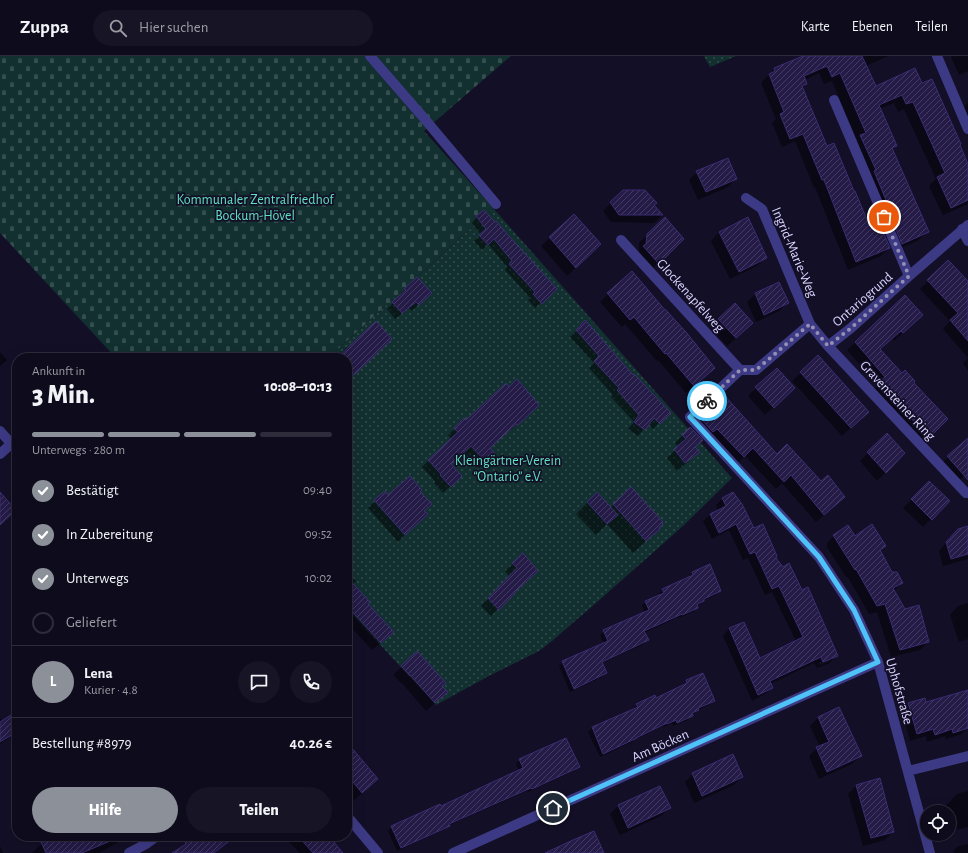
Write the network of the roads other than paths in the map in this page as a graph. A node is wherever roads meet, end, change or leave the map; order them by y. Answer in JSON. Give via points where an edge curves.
{"nodes":[{"id":1,"x":370,"y":56,"type":"edge"},
{"id":2,"x":937,"y":56,"type":"edge"},
{"id":3,"x":834,"y":100,"type":"dead end"},
{"id":4,"x":968,"y":129,"type":"edge"},
{"id":5,"x":746,"y":198,"type":"dead end"},
{"id":6,"x":496,"y":204,"type":"dead end"},
{"id":7,"x":965,"y":227,"type":"edge"},
{"id":8,"x":621,"y":240,"type":"dead end"},
{"id":9,"x":968,"y":241,"type":"edge"},
{"id":10,"x":909,"y":276,"type":"junction"},
{"id":11,"x":810,"y":324,"type":"junction"},
{"id":12,"x":828,"y":346,"type":"junction"},
{"id":13,"x":740,"y":370,"type":"junction"},
{"id":14,"x":0,"y":431,"type":"edge"},
{"id":15,"x":12,"y":445,"type":"edge"},
{"id":16,"x":12,"y":448,"type":"edge"},
{"id":17,"x":0,"y":454,"type":"edge"},
{"id":18,"x":968,"y":493,"type":"edge"},
{"id":19,"x":878,"y":662,"type":"junction"},
{"id":20,"x":968,"y":756,"type":"edge"},
{"id":21,"x":908,"y":771,"type":"junction"},
{"id":22,"x":352,"y":822,"type":"edge"},
{"id":23,"x":150,"y":841,"type":"edge"},
{"id":24,"x":129,"y":853,"type":"edge"},
{"id":25,"x":378,"y":853,"type":"edge"},
{"id":26,"x":454,"y":853,"type":"edge"},
{"id":27,"x":930,"y":853,"type":"edge"}],
"edges":[{"from":1,"to":6,"type":"street"},
{"from":2,"to":4,"type":"street"},
{"from":3,"to":10,"type":"street"},
{"from":5,"to":11,"type":"street","name":"Ingrid-Marie-Weg","via":[[762,209]]},
{"from":7,"to":9,"type":"street"},
{"from":7,"to":10,"type":"street","name":"Ontariogrund"},
{"from":8,"to":13,"type":"street","name":"Glockenapfelweg"},
{"from":10,"to":12,"type":"street","name":"Ontariogrund"},
{"from":11,"to":12,"type":"street","name":"Gravensteiner Ring"},
{"from":11,"to":13,"type":"street","name":"Ontariogrund","via":[[756,370]]},
{"from":12,"to":18,"type":"street","name":"Gravensteiner Ring"},
{"from":13,"to":19,"type":"street","name":"Uphofstraße","via":[[690,417],[819,557],[854,610]]},
{"from":14,"to":15,"type":"street"},
{"from":16,"to":17,"type":"street"},
{"from":19,"to":21,"type":"street","name":"Uphofstraße"},
{"from":19,"to":26,"type":"street","name":"Am Böcken"},
{"from":20,"to":21,"type":"street"},
{"from":21,"to":27,"type":"street","name":"Uphofstraße"},
{"from":22,"to":25,"type":"street"},
{"from":23,"to":24,"type":"street"}]}
